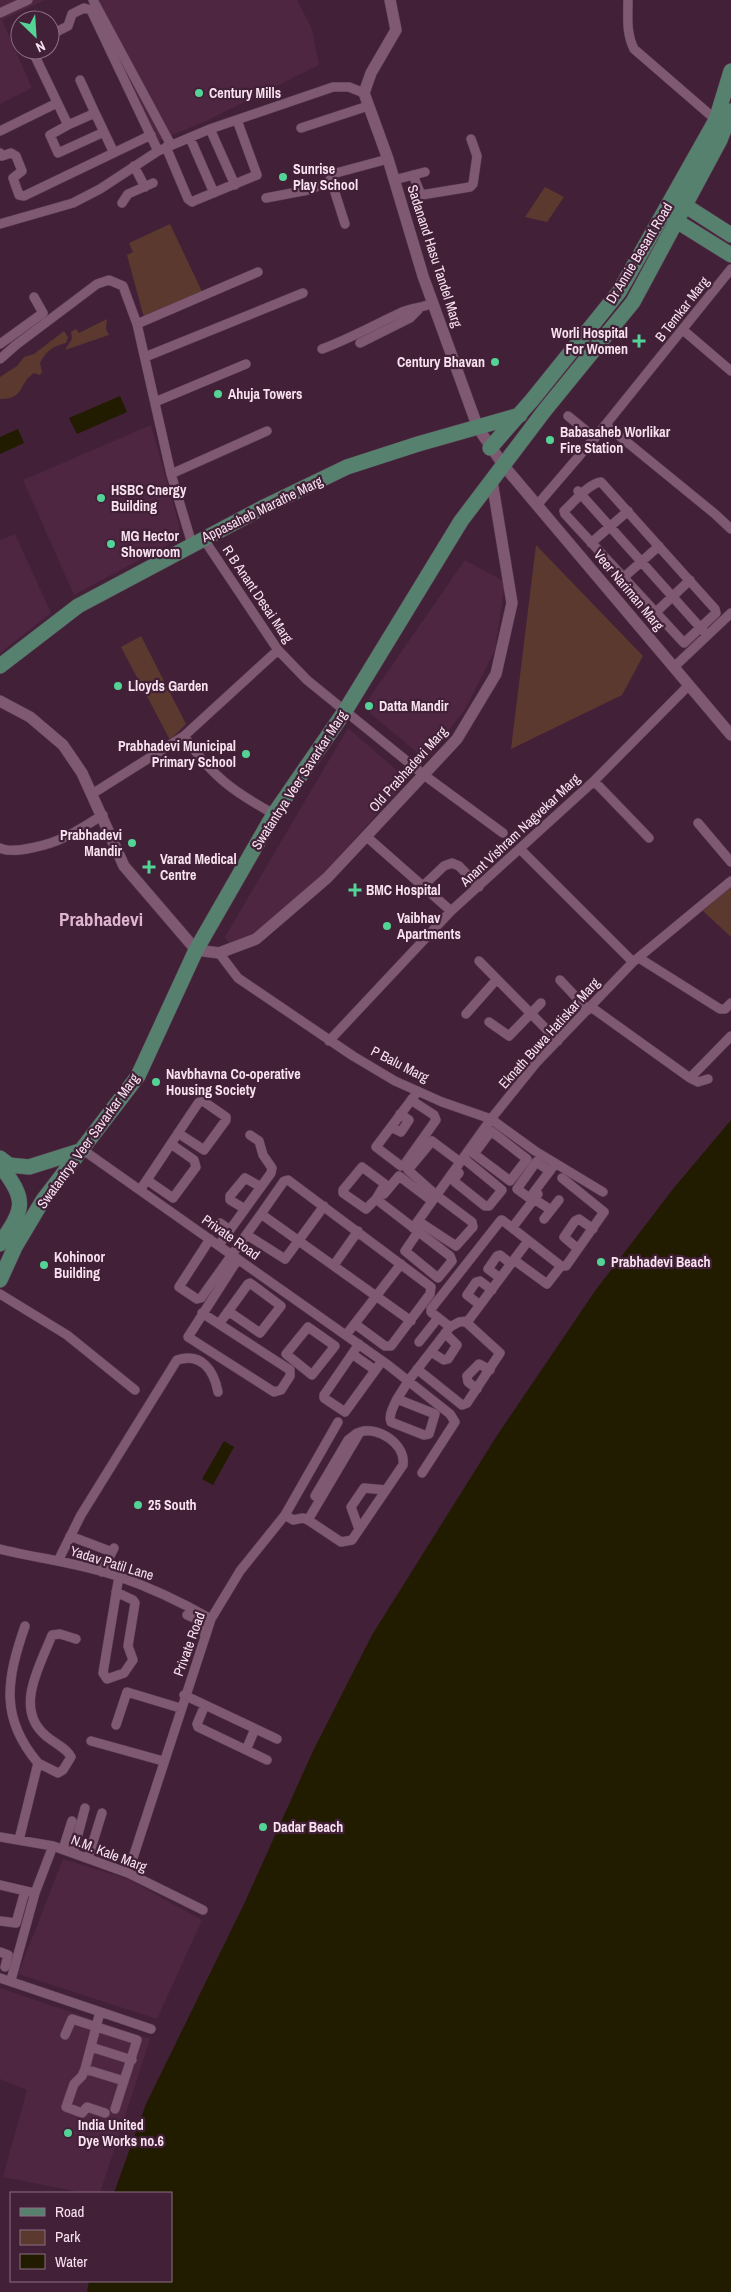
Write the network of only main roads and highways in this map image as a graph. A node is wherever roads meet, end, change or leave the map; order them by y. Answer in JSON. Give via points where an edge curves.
{"nodes":[{"id":1,"x":731,"y":71,"type":"edge"},
{"id":2,"x":731,"y":111,"type":"edge"},
{"id":3,"x":673,"y":197,"type":"junction"},
{"id":4,"x":685,"y":206,"type":"junction"},
{"id":5,"x":662,"y":212,"type":"junction"},
{"id":6,"x":677,"y":222,"type":"junction"},
{"id":7,"x":731,"y":235,"type":"edge"},
{"id":8,"x":731,"y":255,"type":"edge"},
{"id":9,"x":520,"y":415,"type":"junction"},
{"id":10,"x":490,"y":448,"type":"road end"},
{"id":11,"x":504,"y":466,"type":"joint"},
{"id":12,"x":0,"y":666,"type":"edge"},
{"id":13,"x":84,"y":1150,"type":"junction"},
{"id":14,"x":0,"y":1158,"type":"edge"},
{"id":15,"x":0,"y":1165,"type":"edge"},
{"id":16,"x":0,"y":1244,"type":"edge"},
{"id":17,"x":0,"y":1280,"type":"edge"}],
"edges":[{"from":1,"to":3,"type":"main road","name":"Dr Annie Besant Road","via":[[716,120]]},
{"from":2,"to":4,"type":"main road","name":"Dr Annie Besant Road","via":[[720,140]]},
{"from":3,"to":4,"type":"main road"},
{"from":3,"to":5,"type":"main road","name":"Dr Annie Besant Road"},
{"from":4,"to":6,"type":"main road","name":"Dr Annie Besant Road"},
{"from":4,"to":7,"type":"main road"},
{"from":5,"to":6,"type":"main road"},
{"from":5,"to":9,"type":"main road","name":"Dr Annie Besant Road","via":[[619,292]]},
{"from":6,"to":8,"type":"main road"},
{"from":6,"to":11,"type":"main road","name":"Dr Annie Besant Road","via":[[633,302]]},
{"from":9,"to":10,"type":"main road","name":"Dr Annie Besant Road"},
{"from":9,"to":12,"type":"main road","name":"Appasaheb Marathe Marg","via":[[347,467],[198,541],[78,606]]},
{"from":11,"to":13,"type":"main road","name":"Swatantrya Veer Savarkar Marg","via":[[461,520],[345,711],[274,814],[196,950],[138,1076]]},
{"from":13,"to":14,"type":"main road","via":[[29,1167],[9,1164]]},
{"from":13,"to":17,"type":"main road","name":"Swatantrya Veer Savarkar Marg","via":[[43,1200]]},
{"from":15,"to":16,"type":"main road","name":"Swatantrya Veer Savarkar Marg","via":[[20,1197],[19,1215]]}]}
